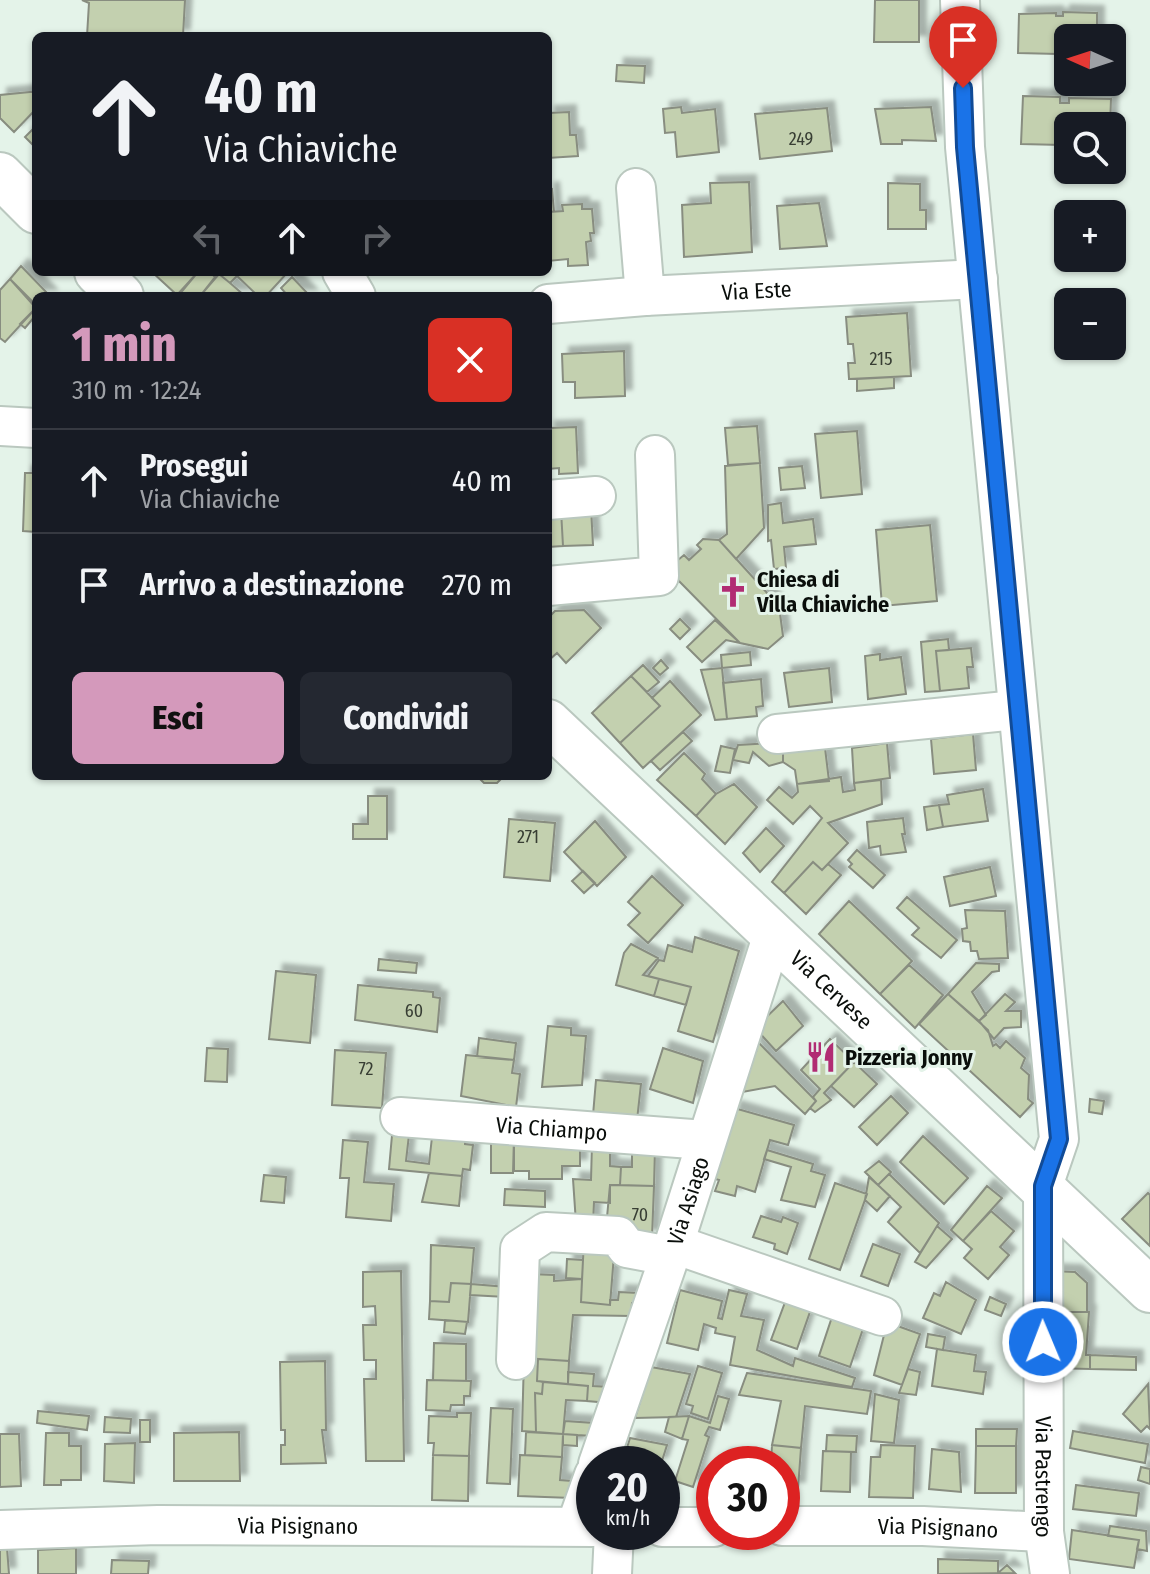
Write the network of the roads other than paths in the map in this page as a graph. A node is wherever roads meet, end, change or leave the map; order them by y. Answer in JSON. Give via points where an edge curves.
{"nodes":[{"id":1,"x":960,"y":0,"type":"edge"},
{"id":2,"x":0,"y":175,"type":"edge"},
{"id":3,"x":636,"y":188,"type":"dead end"},
{"id":4,"x":32,"y":207,"type":"edge"},
{"id":5,"x":101,"y":276,"type":"edge"},
{"id":6,"x":978,"y":279,"type":"junction"},
{"id":7,"x":117,"y":292,"type":"edge"},
{"id":8,"x":645,"y":296,"type":"junction"},
{"id":9,"x":552,"y":304,"type":"edge"},
{"id":10,"x":0,"y":426,"type":"edge"},
{"id":11,"x":32,"y":428,"type":"edge"},
{"id":12,"x":655,"y":455,"type":"dead end"},
{"id":13,"x":596,"y":496,"type":"dead end"},
{"id":14,"x":552,"y":500,"type":"edge"},
{"id":15,"x":552,"y":586,"type":"edge"},
{"id":16,"x":1016,"y":710,"type":"junction"},
{"id":17,"x":552,"y":726,"type":"edge"},
{"id":18,"x":777,"y":734,"type":"dead end"},
{"id":19,"x":772,"y":937,"type":"junction"},
{"id":20,"x":400,"y":1117,"type":"dead end"},
{"id":21,"x":705,"y":1140,"type":"junction"},
{"id":22,"x":1043,"y":1186,"type":"junction"},
{"id":23,"x":671,"y":1250,"type":"junction"},
{"id":24,"x":1150,"y":1290,"type":"edge"},
{"id":25,"x":882,"y":1316,"type":"dead end"},
{"id":26,"x":516,"y":1360,"type":"dead end"},
{"id":27,"x":604,"y":1446,"type":"edge"},
{"id":28,"x":576,"y":1526,"type":"edge"},
{"id":29,"x":800,"y":1526,"type":"edge"},
{"id":30,"x":0,"y":1530,"type":"edge"},
{"id":31,"x":1044,"y":1532,"type":"junction"},
{"id":32,"x":613,"y":1550,"type":"edge"},
{"id":33,"x":612,"y":1574,"type":"edge"},
{"id":34,"x":1050,"y":1574,"type":"edge"}],
"edges":[{"from":1,"to":6,"type":"street","name":"Via Pastrengo","via":[[965,147]]},
{"from":2,"to":4,"type":"main road"},
{"from":3,"to":8,"type":"street"},
{"from":5,"to":7,"type":"main road"},
{"from":6,"to":8,"type":"street","name":"Via Este"},
{"from":6,"to":16,"type":"street","name":"Via Pastrengo"},
{"from":8,"to":9,"type":"street","name":"Via Este"},
{"from":10,"to":11,"type":"street"},
{"from":12,"to":15,"type":"street","via":[[659,576]]},
{"from":13,"to":14,"type":"street"},
{"from":16,"to":18,"type":"street"},
{"from":16,"to":22,"type":"street","name":"Via Pastrengo","via":[[1059,1139]]},
{"from":17,"to":19,"type":"main road","name":"Via Cervese"},
{"from":19,"to":21,"type":"street","name":"Via Asiago"},
{"from":19,"to":22,"type":"main road","name":"Via Cervese"},
{"from":20,"to":21,"type":"street","name":"Via Chiampo"},
{"from":21,"to":23,"type":"street","name":"Via Asiago"},
{"from":22,"to":24,"type":"main road","name":"Via Cervese"},
{"from":22,"to":31,"type":"street","name":"Via Pastrengo"},
{"from":23,"to":25,"type":"street"},
{"from":23,"to":26,"type":"street","via":[[627,1248],[618,1236],[546,1232],[520,1249]]},
{"from":23,"to":27,"type":"street","name":"Via Asiago"},
{"from":28,"to":30,"type":"street","name":"Via Pisignano"},
{"from":29,"to":31,"type":"street","name":"Via Pisignano"},
{"from":31,"to":34,"type":"street","name":"Via Pastrengo"},
{"from":32,"to":33,"type":"street"}]}
